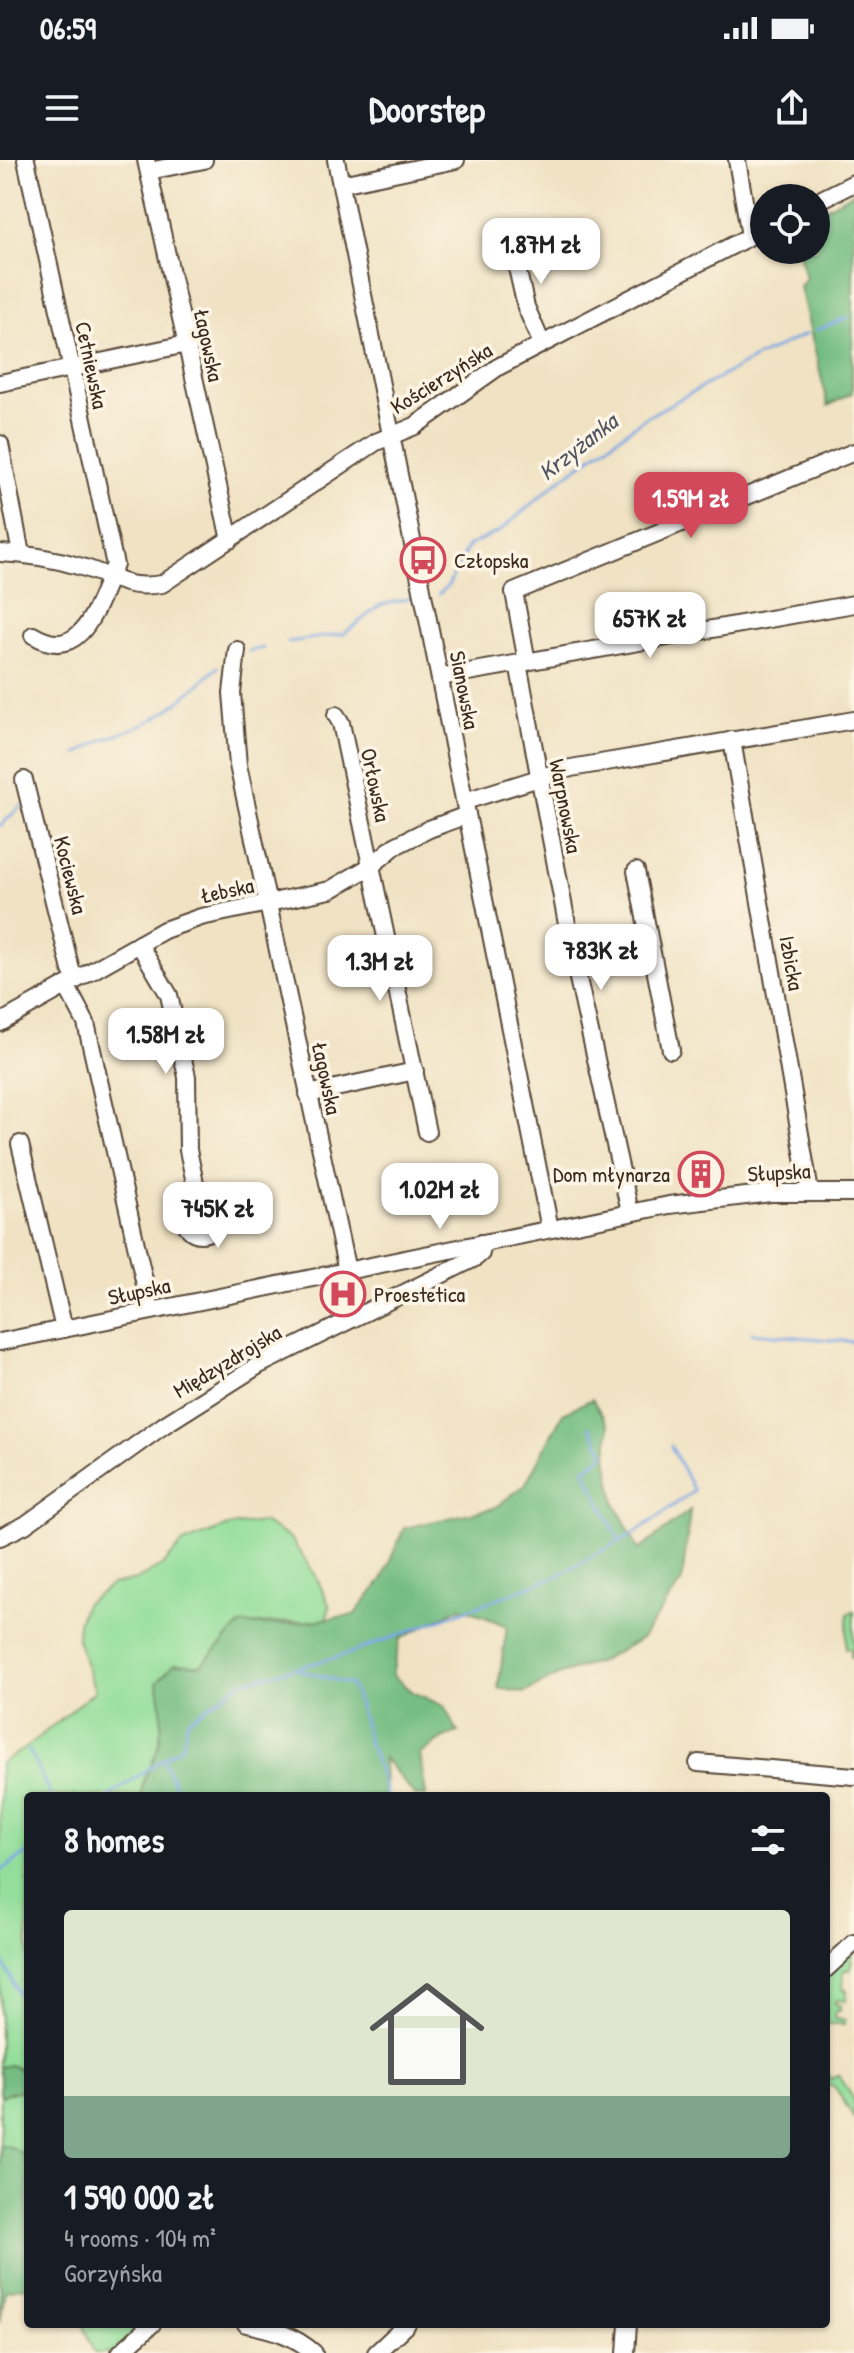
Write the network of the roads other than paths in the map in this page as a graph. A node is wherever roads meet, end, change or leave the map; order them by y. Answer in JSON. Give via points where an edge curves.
{"nodes":[{"id":1,"x":26,"y":160,"type":"edge"},
{"id":2,"x":204,"y":160,"type":"edge"},
{"id":3,"x":336,"y":160,"type":"edge"},
{"id":4,"x":456,"y":160,"type":"edge"},
{"id":5,"x":737,"y":160,"type":"edge"},
{"id":6,"x":148,"y":166,"type":"edge"},
{"id":7,"x":854,"y":183,"type":"edge"},
{"id":8,"x":341,"y":184,"type":"junction"},
{"id":9,"x":830,"y":195,"type":"edge"},
{"id":10,"x":750,"y":207,"type":"edge"},
{"id":11,"x":546,"y":229,"type":"dead end"},
{"id":12,"x":750,"y":236,"type":"edge"},
{"id":13,"x":187,"y":344,"type":"junction"},
{"id":14,"x":542,"y":344,"type":"junction"},
{"id":15,"x":70,"y":369,"type":"junction"},
{"id":16,"x":0,"y":383,"type":"edge"},
{"id":17,"x":392,"y":435,"type":"junction"},
{"id":18,"x":0,"y":444,"type":"edge"},
{"id":19,"x":854,"y":452,"type":"edge"},
{"id":20,"x":230,"y":540,"type":"junction"},
{"id":21,"x":0,"y":553,"type":"edge"},
{"id":22,"x":21,"y":554,"type":"junction"},
{"id":23,"x":109,"y":577,"type":"junction"},
{"id":24,"x":854,"y":604,"type":"edge"},
{"id":25,"x":33,"y":635,"type":"dead end"},
{"id":26,"x":237,"y":650,"type":"dead end"},
{"id":27,"x":522,"y":663,"type":"junction"},
{"id":28,"x":440,"y":677,"type":"junction"},
{"id":29,"x":336,"y":715,"type":"dead end"},
{"id":30,"x":854,"y":720,"type":"edge"},
{"id":31,"x":732,"y":740,"type":"junction"},
{"id":32,"x":538,"y":779,"type":"junction"},
{"id":33,"x":24,"y":780,"type":"dead end"},
{"id":34,"x":466,"y":808,"type":"junction"},
{"id":35,"x":371,"y":866,"type":"junction"},
{"id":36,"x":636,"y":871,"type":"dead end"},
{"id":37,"x":267,"y":904,"type":"junction"},
{"id":38,"x":648,"y":939,"type":"junction"},
{"id":39,"x":139,"y":944,"type":"junction"},
{"id":40,"x":573,"y":956,"type":"junction"},
{"id":41,"x":71,"y":982,"type":"junction"},
{"id":42,"x":0,"y":1023,"type":"edge"},
{"id":43,"x":671,"y":1050,"type":"dead end"},
{"id":44,"x":415,"y":1071,"type":"junction"},
{"id":45,"x":308,"y":1094,"type":"junction"},
{"id":46,"x":427,"y":1132,"type":"dead end"},
{"id":47,"x":20,"y":1144,"type":"dead end"},
{"id":48,"x":810,"y":1192,"type":"junction"},
{"id":49,"x":854,"y":1193,"type":"edge"},
{"id":50,"x":199,"y":1202,"type":"dead end"},
{"id":51,"x":630,"y":1212,"type":"junction"},
{"id":52,"x":550,"y":1229,"type":"junction"},
{"id":53,"x":482,"y":1243,"type":"junction"},
{"id":54,"x":347,"y":1271,"type":"junction"},
{"id":55,"x":151,"y":1311,"type":"junction"},
{"id":56,"x":64,"y":1329,"type":"junction"},
{"id":57,"x":0,"y":1342,"type":"edge"},
{"id":58,"x":0,"y":1537,"type":"edge"},
{"id":59,"x":698,"y":1763,"type":"dead end"},
{"id":60,"x":854,"y":1776,"type":"edge"},
{"id":61,"x":854,"y":1943,"type":"edge"},
{"id":62,"x":830,"y":1965,"type":"edge"},
{"id":63,"x":148,"y":2328,"type":"edge"},
{"id":64,"x":262,"y":2328,"type":"edge"},
{"id":65,"x":403,"y":2328,"type":"edge"},
{"id":66,"x":628,"y":2328,"type":"edge"},
{"id":67,"x":120,"y":2353,"type":"edge"},
{"id":68,"x":314,"y":2353,"type":"edge"},
{"id":69,"x":376,"y":2353,"type":"edge"},
{"id":70,"x":626,"y":2353,"type":"edge"}],
"edges":[{"from":1,"to":15,"type":"street","name":"Cetniewska"},
{"from":2,"to":6,"type":"street"},
{"from":3,"to":8,"type":"street","name":"Sianowska"},
{"from":4,"to":8,"type":"street"},
{"from":5,"to":10,"type":"street"},
{"from":6,"to":13,"type":"street","name":"Łagowska"},
{"from":7,"to":9,"type":"street"},
{"from":8,"to":17,"type":"street","name":"Sianowska"},
{"from":11,"to":14,"type":"street","via":[[510,237],[526,307]]},
{"from":12,"to":14,"type":"street","name":"Kościerzyńska"},
{"from":13,"to":15,"type":"street"},
{"from":13,"to":20,"type":"street","name":"Łagowska"},
{"from":14,"to":17,"type":"street","name":"Kościerzyńska","via":[[498,367],[415,426]]},
{"from":15,"to":16,"type":"street"},
{"from":15,"to":23,"type":"street","name":"Cetniewska","via":[[115,565]]},
{"from":17,"to":20,"type":"street","name":"Kościerzyńska"},
{"from":17,"to":28,"type":"street","name":"Sianowska"},
{"from":18,"to":22,"type":"street"},
{"from":19,"to":27,"type":"street","name":"Warpnowska","via":[[514,592]]},
{"from":20,"to":23,"type":"street","name":"Kościerzyńska","via":[[162,584],[131,586]]},
{"from":21,"to":22,"type":"street","name":"Kościerzyńska"},
{"from":22,"to":23,"type":"street","name":"Kościerzyńska"},
{"from":23,"to":25,"type":"street","via":[[91,623],[66,642],[48,644]]},
{"from":24,"to":27,"type":"street"},
{"from":26,"to":37,"type":"street","name":"Łagowska","via":[[232,693],[236,753]]},
{"from":27,"to":28,"type":"street"},
{"from":27,"to":32,"type":"street","name":"Warpnowska"},
{"from":28,"to":34,"type":"street","name":"Sianowska"},
{"from":29,"to":35,"type":"street","name":"Orłowska"},
{"from":30,"to":31,"type":"street","name":"Łebska"},
{"from":31,"to":32,"type":"street","name":"Łebska"},
{"from":31,"to":48,"type":"street","name":"Izbicka"},
{"from":32,"to":34,"type":"street","name":"Łebska"},
{"from":32,"to":40,"type":"street","name":"Warpnowska"},
{"from":33,"to":41,"type":"street","name":"Kociewska"},
{"from":34,"to":35,"type":"street","name":"Łebska","via":[[395,846]]},
{"from":34,"to":52,"type":"street","name":"Sianowska"},
{"from":35,"to":37,"type":"street","name":"Łebska","via":[[330,890]]},
{"from":35,"to":44,"type":"street","name":"Orłowska"},
{"from":36,"to":38,"type":"street"},
{"from":37,"to":39,"type":"street","name":"Łebska","via":[[201,917]]},
{"from":37,"to":45,"type":"street","name":"Łagowska"},
{"from":38,"to":40,"type":"street"},
{"from":38,"to":43,"type":"street"},
{"from":39,"to":41,"type":"street","name":"Łebska"},
{"from":39,"to":50,"type":"street","via":[[169,995],[187,1077],[188,1150]]},
{"from":40,"to":51,"type":"street","name":"Warpnowska"},
{"from":41,"to":42,"type":"street","name":"Łebska"},
{"from":41,"to":55,"type":"street","name":"Kociewska","via":[[86,1023]]},
{"from":44,"to":45,"type":"street"},
{"from":44,"to":46,"type":"street","name":"Orłowska"},
{"from":45,"to":54,"type":"street","name":"Łagowska"},
{"from":47,"to":56,"type":"street"},
{"from":48,"to":49,"type":"street","name":"Słupska"},
{"from":48,"to":51,"type":"street","name":"Słupska"},
{"from":51,"to":52,"type":"street","name":"Słupska"},
{"from":52,"to":53,"type":"street","name":"Słupska"},
{"from":53,"to":54,"type":"street","name":"Słupska"},
{"from":53,"to":58,"type":"street","name":"Międzyzdrojska","via":[[475,1258],[303,1342],[208,1396],[25,1525]]},
{"from":54,"to":55,"type":"street","name":"Słupska"},
{"from":55,"to":56,"type":"street","name":"Słupska"},
{"from":56,"to":57,"type":"street","name":"Słupska"},
{"from":59,"to":60,"type":"street"},
{"from":61,"to":62,"type":"street"},
{"from":63,"to":67,"type":"street"},
{"from":64,"to":68,"type":"street","via":[[295,2338]]},
{"from":65,"to":69,"type":"street"},
{"from":66,"to":70,"type":"street"}]}
